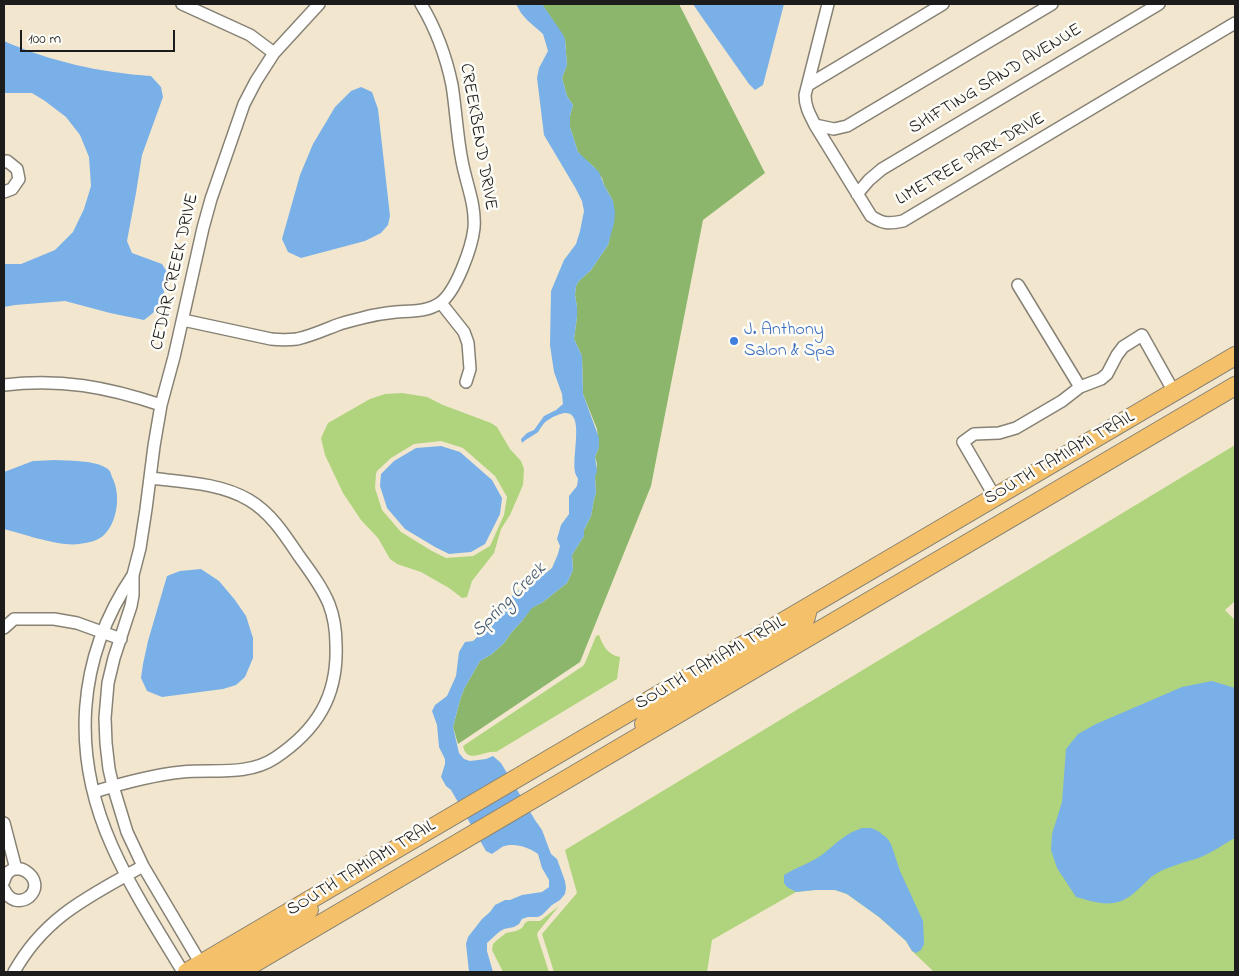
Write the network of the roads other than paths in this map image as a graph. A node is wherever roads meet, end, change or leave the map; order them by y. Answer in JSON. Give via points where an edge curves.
{"nodes":[{"id":1,"x":182,"y":4,"type":"edge"},
{"id":2,"x":319,"y":4,"type":"edge"},
{"id":3,"x":421,"y":4,"type":"edge"},
{"id":4,"x":828,"y":4,"type":"edge"},
{"id":5,"x":943,"y":4,"type":"edge"},
{"id":6,"x":1052,"y":4,"type":"edge"},
{"id":7,"x":1159,"y":4,"type":"edge"},
{"id":8,"x":1235,"y":23,"type":"edge"},
{"id":9,"x":274,"y":53,"type":"junction"},
{"id":10,"x":808,"y":85,"type":"junction"},
{"id":11,"x":815,"y":126,"type":"junction"},
{"id":12,"x":4,"y":162,"type":"edge"},
{"id":13,"x":4,"y":192,"type":"edge"},
{"id":14,"x":857,"y":194,"type":"junction"},
{"id":15,"x":1018,"y":285,"type":"dead end"},
{"id":16,"x":441,"y":303,"type":"junction"},
{"id":17,"x":183,"y":320,"type":"junction"},
{"id":18,"x":1235,"y":356,"type":"edge"},
{"id":19,"x":466,"y":382,"type":"dead end"},
{"id":20,"x":4,"y":385,"type":"edge"},
{"id":21,"x":1235,"y":386,"type":"edge"},
{"id":22,"x":1080,"y":387,"type":"junction"},
{"id":23,"x":1174,"y":392,"type":"junction"},
{"id":24,"x":161,"y":405,"type":"junction"},
{"id":25,"x":150,"y":478,"type":"junction"},
{"id":26,"x":995,"y":497,"type":"junction"},
{"id":27,"x":133,"y":575,"type":"junction"},
{"id":28,"x":808,"y":607,"type":"junction"},
{"id":29,"x":4,"y":611,"type":"edge"},
{"id":30,"x":14,"y":619,"type":"junction"},
{"id":31,"x":4,"y":628,"type":"edge"},
{"id":32,"x":103,"y":632,"type":"junction"},
{"id":33,"x":121,"y":639,"type":"junction"},
{"id":34,"x":597,"y":762,"type":"junction"},
{"id":35,"x":113,"y":786,"type":"junction"},
{"id":36,"x":94,"y":792,"type":"junction"},
{"id":37,"x":4,"y":823,"type":"edge"},
{"id":38,"x":143,"y":866,"type":"junction"},
{"id":39,"x":16,"y":869,"type":"junction"},
{"id":40,"x":127,"y":876,"type":"junction"},
{"id":41,"x":4,"y":881,"type":"edge"},
{"id":42,"x":4,"y":889,"type":"edge"},
{"id":43,"x":200,"y":970,"type":"edge"},
{"id":44,"x":14,"y":972,"type":"edge"},
{"id":45,"x":183,"y":972,"type":"edge"},
{"id":46,"x":239,"y":972,"type":"edge"}],
"edges":[{"from":1,"to":9,"type":"street","via":[[250,35]]},
{"from":2,"to":9,"type":"street","name":"CEDAR CREEK DRIVE"},
{"from":3,"to":16,"type":"street","name":"CREEKBEND DRIVE","via":[[439,41],[448,70],[474,216],[472,238],[460,274]]},
{"from":4,"to":10,"type":"street","name":"LIMETREE PARK DRIVE"},
{"from":5,"to":10,"type":"street"},
{"from":6,"to":11,"type":"street","via":[[847,126],[834,129]]},
{"from":7,"to":14,"type":"street","name":"SHIFTING SAND AVENUE","via":[[882,169]]},
{"from":8,"to":14,"type":"street","name":"LIMETREE PARK DRIVE","via":[[903,221],[880,222],[870,216]]},
{"from":9,"to":17,"type":"street","name":"CEDAR CREEK DRIVE","via":[[244,104],[211,199]]},
{"from":10,"to":11,"type":"street","name":"LIMETREE PARK DRIVE","via":[[805,102]]},
{"from":11,"to":14,"type":"street","name":"LIMETREE PARK DRIVE"},
{"from":12,"to":13,"type":"street","via":[[17,169],[19,180],[12,189]]},
{"from":15,"to":22,"type":"street"},
{"from":16,"to":17,"type":"street","via":[[424,310],[366,317],[312,335],[283,340]]},
{"from":16,"to":19,"type":"street","via":[[464,332],[468,343],[470,369]]},
{"from":17,"to":24,"type":"street","name":"CEDAR CREEK DRIVE"},
{"from":18,"to":23,"type":"main road","name":"SOUTH TAMIAMI TRAIL"},
{"from":20,"to":24,"type":"street","via":[[79,384]]},
{"from":21,"to":34,"type":"main road","name":"SOUTH TAMIAMI TRAIL"},
{"from":22,"to":23,"type":"street","via":[[1107,374],[1123,348],[1142,335]]},
{"from":22,"to":26,"type":"street","via":[[1016,428],[999,433],[974,434],[964,442]]},
{"from":23,"to":26,"type":"main road","name":"SOUTH TAMIAMI TRAIL"},
{"from":24,"to":25,"type":"street","name":"CEDAR CREEK DRIVE"},
{"from":25,"to":27,"type":"street","name":"CEDAR CREEK DRIVE"},
{"from":25,"to":35,"type":"street","via":[[226,490],[250,500],[271,518],[329,603],[336,632],[335,675],[328,698],[315,722],[296,742],[267,762],[249,769],[181,772]]},
{"from":26,"to":28,"type":"main road","name":"SOUTH TAMIAMI TRAIL"},
{"from":27,"to":32,"type":"street","name":"CEDAR CREEK DRIVE","via":[[120,594]]},
{"from":27,"to":33,"type":"street","name":"CEDAR CREEK DRIVE","via":[[131,606]]},
{"from":28,"to":34,"type":"main road","via":[[803,625],[666,706]]},
{"from":28,"to":43,"type":"main road","name":"SOUTH TAMIAMI TRAIL","via":[[342,881],[290,926]]},
{"from":29,"to":30,"type":"street"},
{"from":30,"to":31,"type":"street"},
{"from":30,"to":32,"type":"street","via":[[66,620]]},
{"from":32,"to":33,"type":"street"},
{"from":32,"to":36,"type":"street","name":"CEDAR CREEK DRIVE","via":[[93,659],[85,708],[87,756]]},
{"from":33,"to":35,"type":"street","name":"CEDAR CREEK DRIVE","via":[[108,683],[105,718]]},
{"from":34,"to":46,"type":"main road","name":"SOUTH TAMIAMI TRAIL"},
{"from":35,"to":36,"type":"street"},
{"from":35,"to":38,"type":"street","name":"CEDAR CREEK DRIVE"},
{"from":36,"to":40,"type":"street","name":"CEDAR CREEK DRIVE","via":[[102,822]]},
{"from":37,"to":39,"type":"street"},
{"from":38,"to":40,"type":"street"},
{"from":38,"to":43,"type":"street","name":"CEDAR CREEK DRIVE"},
{"from":39,"to":41,"type":"street"},
{"from":39,"to":42,"type":"street","via":[[32,876],[33,892],[19,901],[8,896]]},
{"from":40,"to":44,"type":"street","via":[[93,894],[56,920],[34,942]]},
{"from":40,"to":45,"type":"street","name":"CEDAR CREEK DRIVE"}]}
